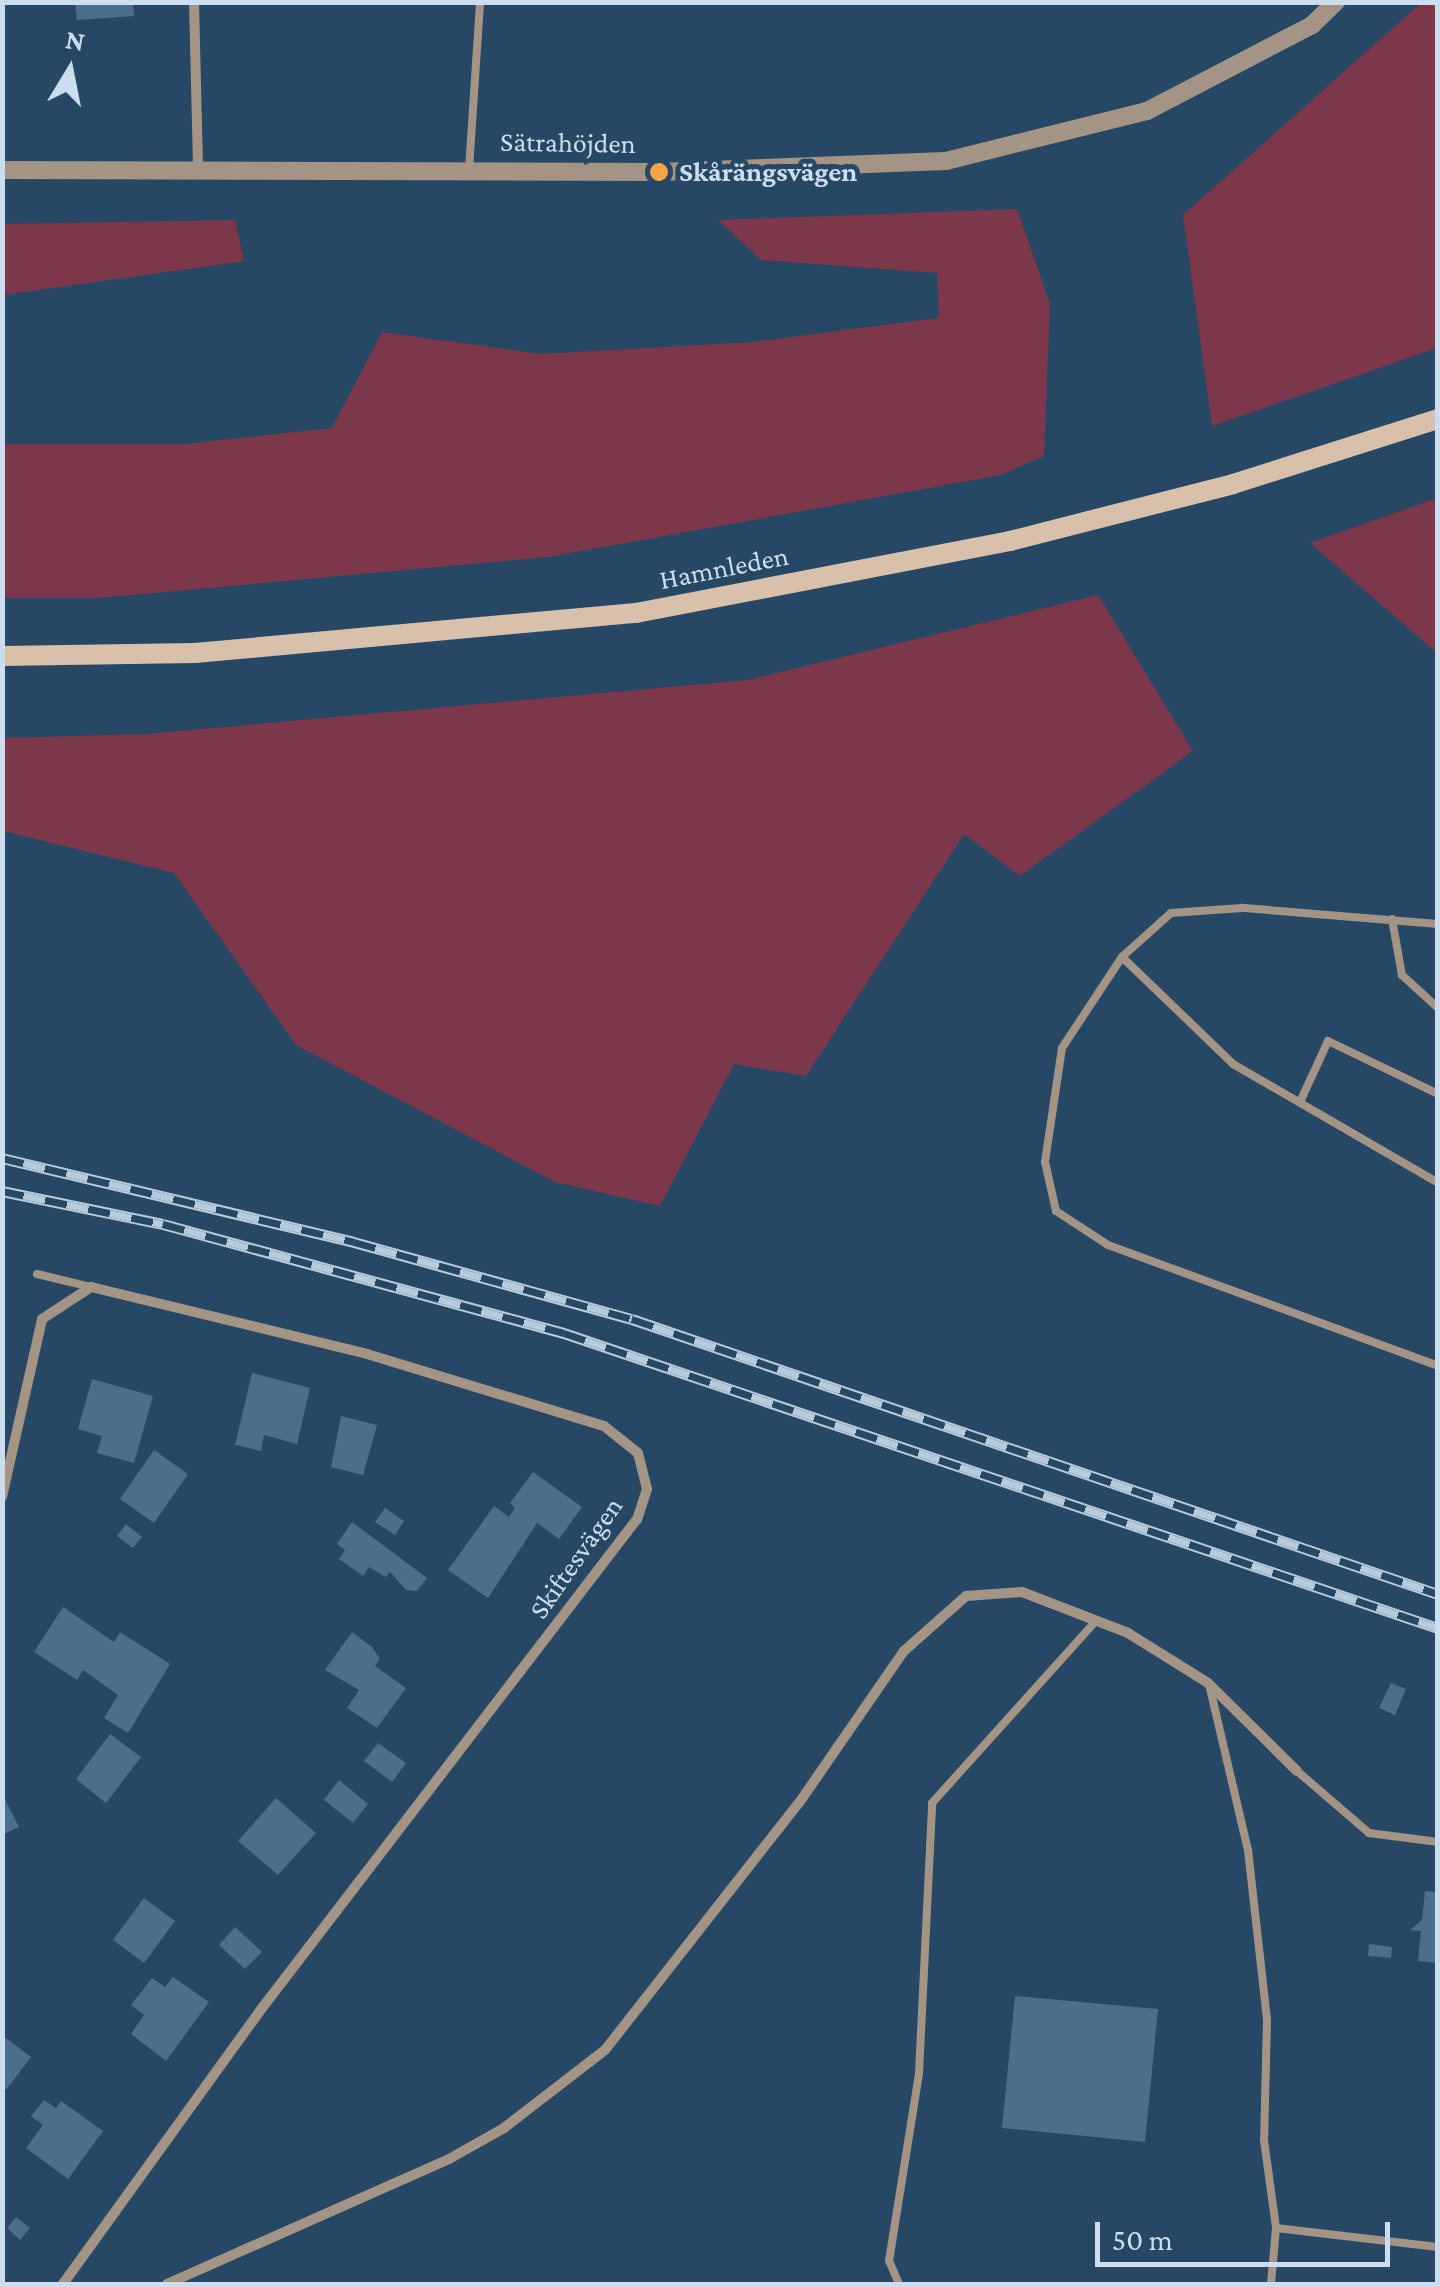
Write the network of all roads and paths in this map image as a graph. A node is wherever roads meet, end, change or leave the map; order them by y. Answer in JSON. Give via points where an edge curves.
{"nodes":[{"id":1,"x":194,"y":2,"type":"edge"},
{"id":2,"x":480,"y":2,"type":"edge"},
{"id":3,"x":1336,"y":2,"type":"edge"},
{"id":4,"x":469,"y":169,"type":"junction"},
{"id":5,"x":2,"y":170,"type":"edge"},
{"id":6,"x":198,"y":170,"type":"junction"},
{"id":7,"x":1438,"y":419,"type":"edge"},
{"id":8,"x":2,"y":656,"type":"edge"},
{"id":9,"x":1392,"y":919,"type":"junction"},
{"id":10,"x":1438,"y":924,"type":"edge"},
{"id":11,"x":1122,"y":957,"type":"junction"},
{"id":12,"x":1438,"y":1008,"type":"edge"},
{"id":13,"x":1438,"y":1094,"type":"edge"},
{"id":14,"x":1300,"y":1102,"type":"junction"},
{"id":15,"x":1438,"y":1183,"type":"edge"},
{"id":16,"x":37,"y":1274,"type":"dead end"},
{"id":17,"x":90,"y":1287,"type":"junction"},
{"id":18,"x":1438,"y":1366,"type":"edge"},
{"id":19,"x":2,"y":1496,"type":"edge"},
{"id":20,"x":1096,"y":1621,"type":"junction"},
{"id":21,"x":1208,"y":1683,"type":"junction"},
{"id":22,"x":1297,"y":1771,"type":"joint"},
{"id":23,"x":1438,"y":1842,"type":"edge"},
{"id":24,"x":1276,"y":2228,"type":"junction"},
{"id":25,"x":1438,"y":2247,"type":"edge"},
{"id":26,"x":63,"y":2284,"type":"edge"},
{"id":27,"x":167,"y":2284,"type":"edge"},
{"id":28,"x":899,"y":2284,"type":"edge"},
{"id":29,"x":1271,"y":2284,"type":"edge"}],
"edges":[{"from":1,"to":6,"type":"street"},
{"from":2,"to":4,"type":"lane"},
{"from":3,"to":4,"type":"street","name":"Sätrahöjden","via":[[1312,25],[1147,111],[946,161],[678,172]]},
{"from":4,"to":6,"type":"street","name":"Sätrahöjden"},
{"from":5,"to":6,"type":"street","name":"Sätrahöjden"},
{"from":7,"to":8,"type":"main road","name":"Hamnleden","via":[[1233,484],[1010,541],[636,613],[194,653]]},
{"from":9,"to":10,"type":"lane"},
{"from":9,"to":11,"type":"lane","via":[[1242,908],[1171,912]]},
{"from":9,"to":12,"type":"lane","via":[[1402,975]]},
{"from":11,"to":14,"type":"lane","via":[[1232,1064]]},
{"from":11,"to":18,"type":"lane","via":[[1062,1048],[1046,1162],[1056,1211],[1108,1245]]},
{"from":13,"to":14,"type":"lane","via":[[1328,1041]]},
{"from":14,"to":15,"type":"lane"},
{"from":16,"to":17,"type":"lane"},
{"from":17,"to":19,"type":"street","via":[[42,1319]]},
{"from":17,"to":26,"type":"street","name":"Skiftesvägen","via":[[367,1354],[604,1426],[638,1453],[646,1490],[637,1519],[262,2008]]},
{"from":20,"to":21,"type":"street"},
{"from":20,"to":27,"type":"street","via":[[1022,1592],[966,1596],[904,1651],[799,1803],[605,2050],[504,2128],[449,2160]]},
{"from":20,"to":28,"type":"lane","via":[[932,1804],[919,2073],[889,2261]]},
{"from":21,"to":22,"type":"street"},
{"from":21,"to":24,"type":"lane","via":[[1248,1850],[1267,2020],[1264,2140]]},
{"from":22,"to":23,"type":"lane","via":[[1369,1833]]},
{"from":24,"to":25,"type":"lane"},
{"from":24,"to":29,"type":"lane"}]}
